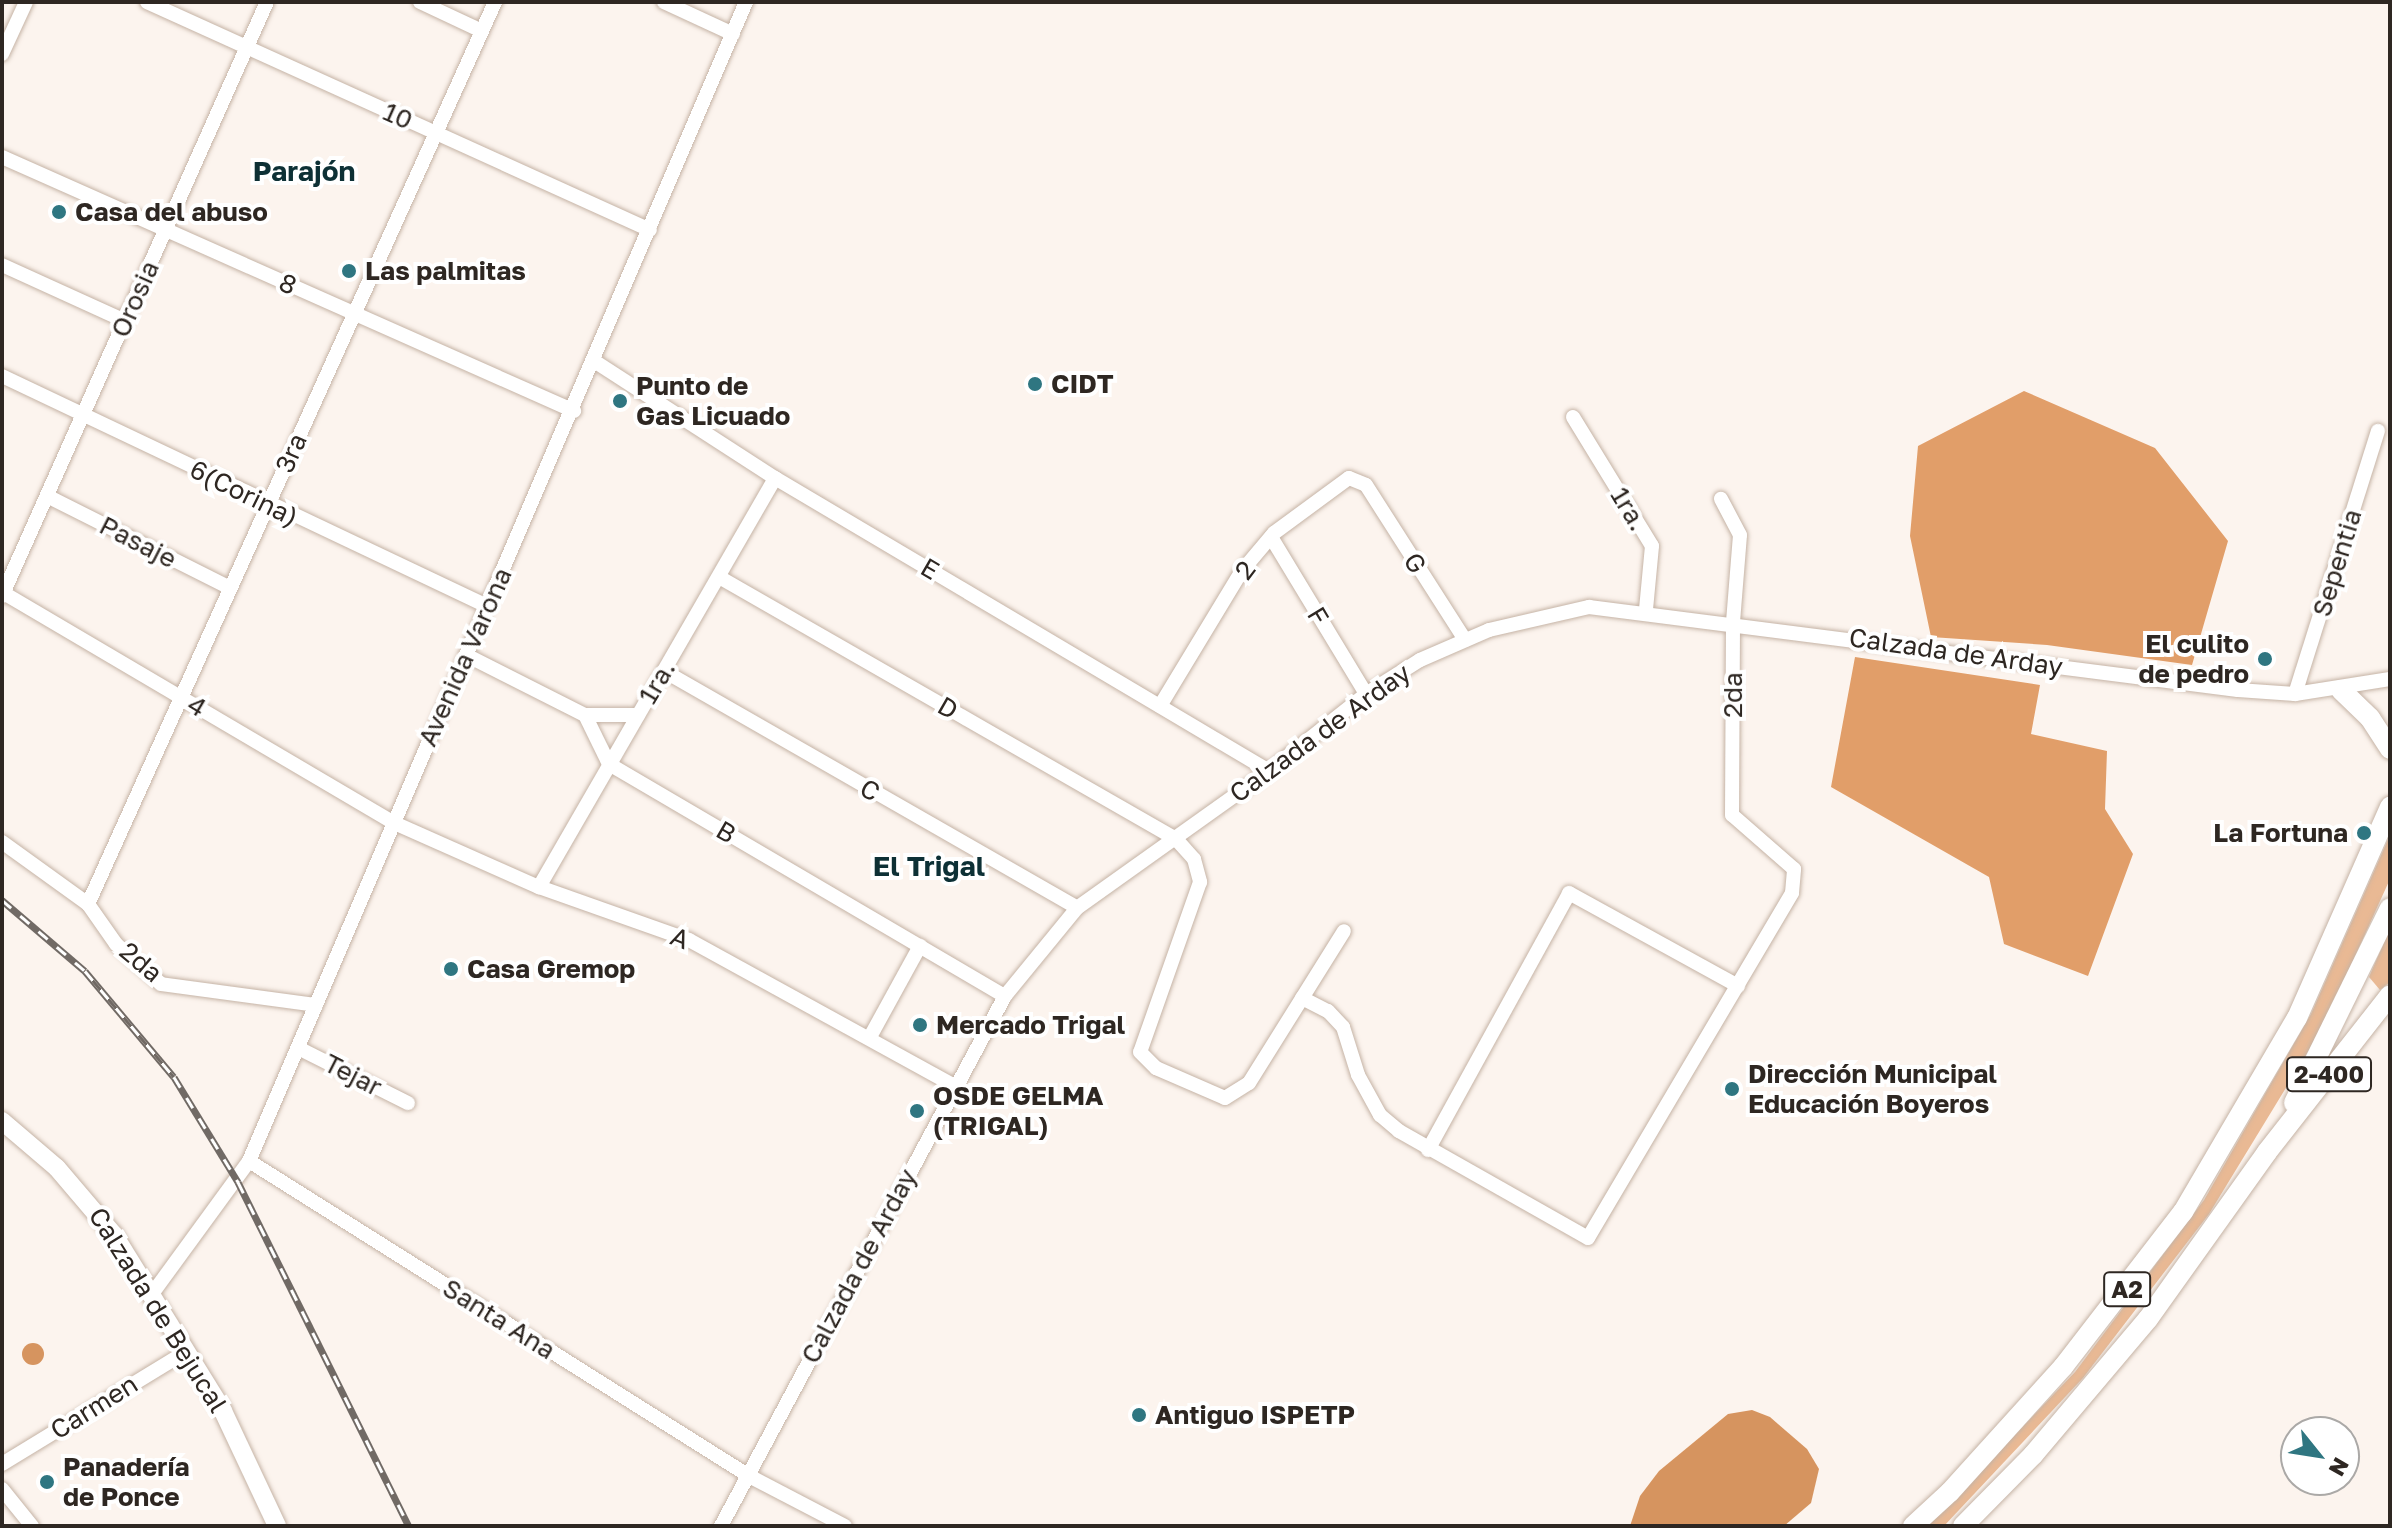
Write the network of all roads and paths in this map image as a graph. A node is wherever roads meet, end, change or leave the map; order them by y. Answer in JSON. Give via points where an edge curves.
{"nodes":[{"id":1,"x":26,"y":2,"type":"edge"},
{"id":2,"x":147,"y":2,"type":"edge"},
{"id":3,"x":267,"y":2,"type":"edge"},
{"id":4,"x":420,"y":2,"type":"edge"},
{"id":5,"x":495,"y":2,"type":"edge"},
{"id":6,"x":664,"y":2,"type":"edge"},
{"id":7,"x":746,"y":2,"type":"edge"},
{"id":8,"x":482,"y":31,"type":"junction"},
{"id":9,"x":733,"y":34,"type":"junction"},
{"id":10,"x":247,"y":47,"type":"junction"},
{"id":11,"x":2,"y":54,"type":"edge"},
{"id":12,"x":436,"y":133,"type":"junction"},
{"id":13,"x":2,"y":157,"type":"edge"},
{"id":14,"x":166,"y":230,"type":"junction"},
{"id":15,"x":650,"y":230,"type":"junction"},
{"id":16,"x":2,"y":265,"type":"edge"},
{"id":17,"x":354,"y":313,"type":"junction"},
{"id":18,"x":125,"y":321,"type":"junction"},
{"id":19,"x":594,"y":361,"type":"junction"},
{"id":20,"x":2,"y":376,"type":"edge"},
{"id":21,"x":574,"y":411,"type":"junction"},
{"id":22,"x":83,"y":414,"type":"junction"},
{"id":23,"x":1573,"y":417,"type":"dead end"},
{"id":24,"x":2378,"y":431,"type":"dead end"},
{"id":25,"x":775,"y":478,"type":"junction"},
{"id":26,"x":1366,"y":485,"type":"joint"},
{"id":27,"x":47,"y":496,"type":"junction"},
{"id":28,"x":1721,"y":499,"type":"dead end"},
{"id":29,"x":268,"y":505,"type":"junction"},
{"id":30,"x":1271,"y":537,"type":"junction"},
{"id":31,"x":719,"y":577,"type":"junction"},
{"id":32,"x":230,"y":588,"type":"junction"},
{"id":33,"x":3,"y":593,"type":"edge"},
{"id":34,"x":487,"y":606,"type":"junction"},
{"id":35,"x":1646,"y":610,"type":"junction"},
{"id":36,"x":1733,"y":622,"type":"junction"},
{"id":37,"x":1465,"y":640,"type":"junction"},
{"id":38,"x":466,"y":655,"type":"junction"},
{"id":39,"x":664,"y":671,"type":"junction"},
{"id":40,"x":2390,"y":679,"type":"edge"},
{"id":41,"x":2341,"y":690,"type":"junction"},
{"id":42,"x":1366,"y":694,"type":"junction"},
{"id":43,"x":2295,"y":694,"type":"junction"},
{"id":44,"x":181,"y":696,"type":"junction"},
{"id":45,"x":1160,"y":706,"type":"junction"},
{"id":46,"x":585,"y":715,"type":"junction"},
{"id":47,"x":638,"y":715,"type":"junction"},
{"id":48,"x":2390,"y":749,"type":"edge"},
{"id":49,"x":609,"y":764,"type":"junction"},
{"id":50,"x":1269,"y":771,"type":"junction"},
{"id":51,"x":2390,"y":807,"type":"edge"},
{"id":52,"x":392,"y":822,"type":"junction"},
{"id":53,"x":1176,"y":839,"type":"junction"},
{"id":54,"x":2,"y":842,"type":"edge"},
{"id":55,"x":539,"y":887,"type":"junction"},
{"id":56,"x":88,"y":904,"type":"junction"},
{"id":57,"x":1077,"y":908,"type":"junction"},
{"id":58,"x":2390,"y":908,"type":"edge"},
{"id":59,"x":1344,"y":931,"type":"dead end"},
{"id":60,"x":920,"y":946,"type":"junction"},
{"id":61,"x":1738,"y":986,"type":"junction"},
{"id":62,"x":2390,"y":995,"type":"edge"},
{"id":63,"x":1005,"y":996,"type":"junction"},
{"id":64,"x":1302,"y":998,"type":"junction"},
{"id":65,"x":316,"y":1005,"type":"junction"},
{"id":66,"x":870,"y":1037,"type":"junction"},
{"id":67,"x":298,"y":1048,"type":"junction"},
{"id":68,"x":953,"y":1085,"type":"junction"},
{"id":69,"x":408,"y":1103,"type":"dead end"},
{"id":70,"x":2,"y":1121,"type":"edge"},
{"id":71,"x":1428,"y":1150,"type":"junction"},
{"id":72,"x":2267,"y":1152,"type":"junction"},
{"id":73,"x":249,"y":1161,"type":"junction"},
{"id":74,"x":152,"y":1294,"type":"junction"},
{"id":75,"x":187,"y":1351,"type":"junction"},
{"id":76,"x":2,"y":1464,"type":"edge"},
{"id":77,"x":749,"y":1476,"type":"junction"},
{"id":78,"x":2,"y":1489,"type":"edge"},
{"id":79,"x":32,"y":1526,"type":"edge"},
{"id":80,"x":277,"y":1526,"type":"edge"},
{"id":81,"x":721,"y":1526,"type":"edge"},
{"id":82,"x":845,"y":1526,"type":"edge"},
{"id":83,"x":1913,"y":1526,"type":"edge"},
{"id":84,"x":1963,"y":1526,"type":"edge"}],
"edges":[{"from":1,"to":11,"type":"street"},
{"from":2,"to":10,"type":"street","name":"10"},
{"from":3,"to":10,"type":"street","name":"Orosia"},
{"from":4,"to":8,"type":"street"},
{"from":5,"to":8,"type":"street","name":"3ra"},
{"from":6,"to":9,"type":"street"},
{"from":7,"to":9,"type":"street","name":"Avenida Varona"},
{"from":8,"to":12,"type":"street","name":"3ra"},
{"from":9,"to":15,"type":"street","name":"Avenida Varona"},
{"from":10,"to":12,"type":"street","name":"10"},
{"from":10,"to":14,"type":"street","name":"Orosia"},
{"from":12,"to":15,"type":"street","name":"10"},
{"from":12,"to":17,"type":"street","name":"3ra"},
{"from":13,"to":14,"type":"street","name":"8"},
{"from":14,"to":17,"type":"street","name":"8"},
{"from":14,"to":18,"type":"street","name":"Orosia"},
{"from":15,"to":19,"type":"street","name":"Avenida Varona"},
{"from":16,"to":18,"type":"street"},
{"from":17,"to":21,"type":"street","name":"8"},
{"from":17,"to":29,"type":"street","name":"3ra"},
{"from":18,"to":22,"type":"street","name":"Orosia"},
{"from":19,"to":21,"type":"street","name":"Avenida Varona"},
{"from":19,"to":25,"type":"street","name":"E"},
{"from":20,"to":22,"type":"street","name":"6(Corina)"},
{"from":21,"to":34,"type":"street","name":"Avenida Varona"},
{"from":22,"to":27,"type":"street","name":"Orosia"},
{"from":22,"to":29,"type":"street","name":"6(Corina)"},
{"from":23,"to":35,"type":"street","name":"1ra.","via":[[1652,546]]},
{"from":24,"to":43,"type":"street","name":"Sepentia"},
{"from":25,"to":31,"type":"street","name":"1ra."},
{"from":25,"to":45,"type":"street","name":"E"},
{"from":26,"to":30,"type":"street","name":"2","via":[[1342,480]]},
{"from":26,"to":37,"type":"street","name":"G"},
{"from":27,"to":32,"type":"street","name":"Pasaje"},
{"from":27,"to":33,"type":"street","name":"Orosia"},
{"from":28,"to":36,"type":"street","name":"2da","via":[[1740,535]]},
{"from":29,"to":32,"type":"street","name":"3ra"},
{"from":29,"to":34,"type":"street","name":"6(Corina)"},
{"from":30,"to":42,"type":"street","name":"F"},
{"from":30,"to":45,"type":"street","name":"2","via":[[1241,572]]},
{"from":31,"to":39,"type":"street","name":"1ra."},
{"from":31,"to":53,"type":"street","name":"D"},
{"from":32,"to":44,"type":"street","name":"3ra"},
{"from":33,"to":44,"type":"street","name":"4"},
{"from":34,"to":38,"type":"street","name":"Avenida Varona"},
{"from":35,"to":36,"type":"street","name":"Calzada de Arday"},
{"from":35,"to":37,"type":"street","name":"Calzada de Arday","via":[[1589,607]]},
{"from":36,"to":43,"type":"street","name":"Calzada de Arday"},
{"from":36,"to":61,"type":"street","name":"2da","via":[[1732,815],[1794,869],[1792,893]]},
{"from":37,"to":42,"type":"street","name":"Calzada de Arday"},
{"from":38,"to":46,"type":"street"},
{"from":38,"to":52,"type":"street","name":"Avenida Varona"},
{"from":39,"to":47,"type":"street","name":"1ra."},
{"from":39,"to":57,"type":"street","name":"C"},
{"from":40,"to":41,"type":"street","name":"Calzada de Arday"},
{"from":41,"to":43,"type":"street","name":"Calzada de Arday"},
{"from":41,"to":48,"type":"highway","via":[[2370,718]]},
{"from":42,"to":50,"type":"street","name":"Calzada de Arday"},
{"from":44,"to":52,"type":"street","name":"4"},
{"from":44,"to":56,"type":"street","name":"3ra"},
{"from":45,"to":50,"type":"street","name":"E"},
{"from":46,"to":47,"type":"street"},
{"from":46,"to":49,"type":"street"},
{"from":47,"to":49,"type":"street","name":"1ra."},
{"from":49,"to":55,"type":"street","name":"1ra."},
{"from":49,"to":60,"type":"street","name":"B"},
{"from":50,"to":53,"type":"street","name":"Calzada de Arday"},
{"from":51,"to":83,"type":"highway","number":"A2","via":[[2297,1018],[2239,1125],[2122,1297],[1998,1440]]},
{"from":52,"to":55,"type":"street","name":"A"},
{"from":52,"to":65,"type":"street","name":"Avenida Varona"},
{"from":53,"to":57,"type":"street","name":"Calzada de Arday"},
{"from":53,"to":64,"type":"street","via":[[1194,859],[1200,882],[1140,1052],[1156,1068],[1225,1098],[1249,1083]]},
{"from":54,"to":56,"type":"street","name":"2da"},
{"from":55,"to":66,"type":"street","name":"A","via":[[689,940]]},
{"from":56,"to":65,"type":"street","name":"2da","via":[[116,944],[161,984]]},
{"from":57,"to":63,"type":"street","name":"Calzada de Arday"},
{"from":58,"to":72,"type":"highway","number":"A2"},
{"from":59,"to":64,"type":"street"},
{"from":60,"to":63,"type":"street","name":"B"},
{"from":60,"to":66,"type":"street"},
{"from":61,"to":71,"type":"street","via":[[1588,1238]]},
{"from":61,"to":71,"type":"street","via":[[1569,893]]},
{"from":62,"to":72,"type":"highway","number":"2-400"},
{"from":63,"to":68,"type":"street","name":"Calzada de Arday"},
{"from":64,"to":71,"type":"street","via":[[1328,1011],[1343,1027],[1358,1075],[1380,1115]]},
{"from":65,"to":67,"type":"street","name":"Avenida Varona"},
{"from":66,"to":68,"type":"street","name":"A"},
{"from":67,"to":69,"type":"street","name":"Tejar"},
{"from":67,"to":73,"type":"street","name":"Avenida Varona"},
{"from":68,"to":77,"type":"street","name":"Calzada de Arday"},
{"from":70,"to":74,"type":"main road","name":"Calzada de Bejucal","via":[[89,1201]]},
{"from":72,"to":84,"type":"highway","number":"A2","via":[[2148,1319],[2033,1455]]},
{"from":73,"to":74,"type":"street","name":"Avenida Varona"},
{"from":73,"to":77,"type":"street","name":"Santa Ana"},
{"from":74,"to":75,"type":"main road","name":"Calzada de Bejucal"},
{"from":75,"to":76,"type":"street","name":"Carmen"},
{"from":75,"to":80,"type":"main road","name":"Calzada de Bejucal","via":[[255,1472]]},
{"from":77,"to":81,"type":"street","name":"Calzada de Arday"},
{"from":77,"to":82,"type":"street","name":"Santa Ana"},
{"from":78,"to":79,"type":"street"}]}
